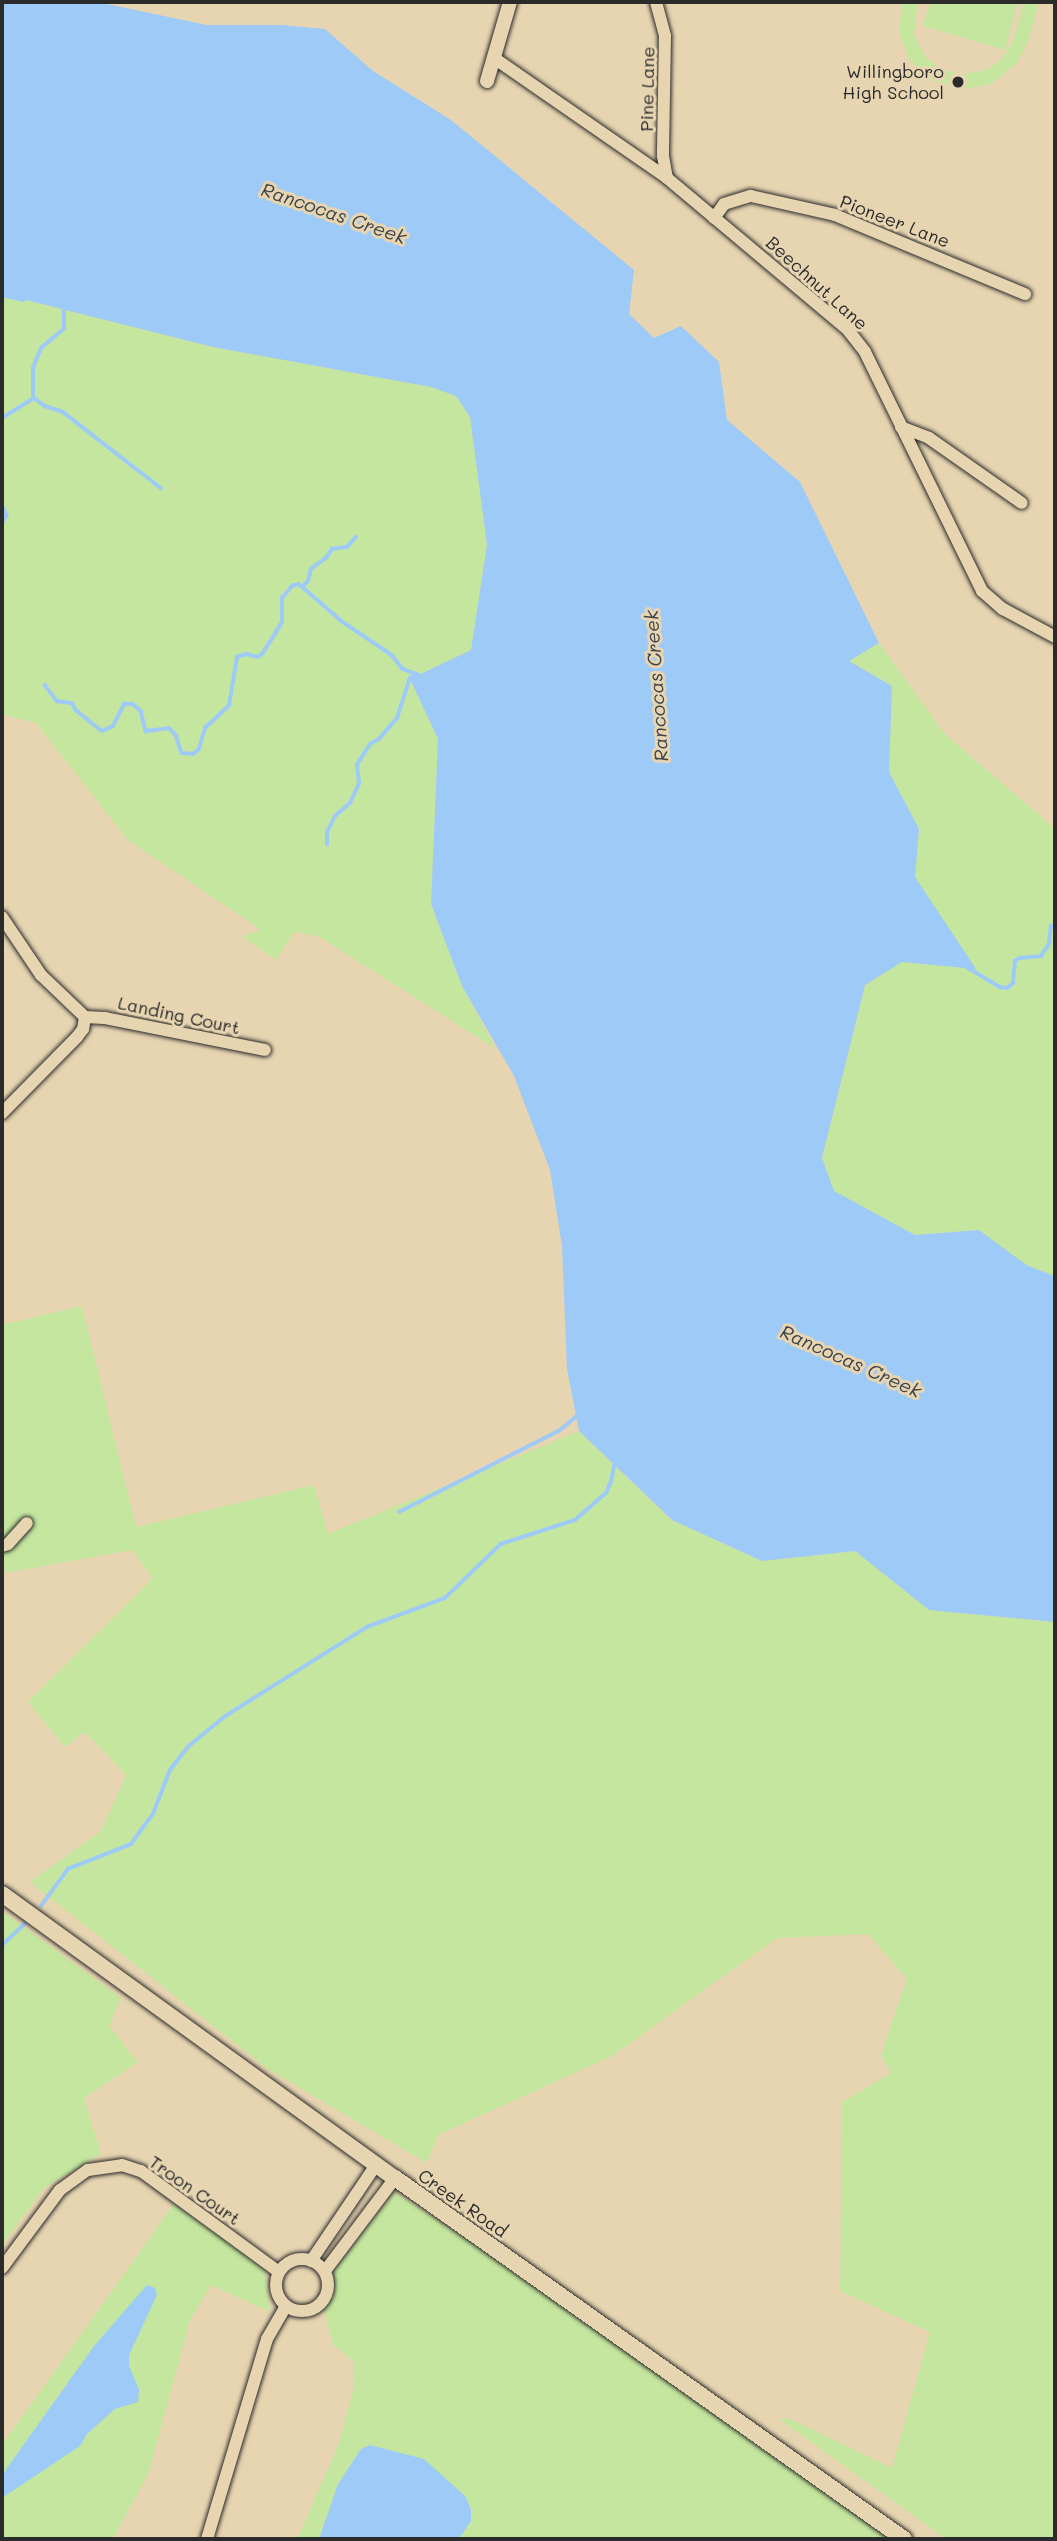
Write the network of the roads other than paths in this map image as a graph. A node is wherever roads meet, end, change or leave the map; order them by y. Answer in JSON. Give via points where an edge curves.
{"nodes":[{"id":1,"x":510,"y":2,"type":"edge"},
{"id":2,"x":656,"y":2,"type":"edge"},
{"id":3,"x":494,"y":58,"type":"junction"},
{"id":4,"x":488,"y":81,"type":"dead end"},
{"id":5,"x":667,"y":178,"type":"junction"},
{"id":6,"x":714,"y":218,"type":"junction"},
{"id":7,"x":1025,"y":294,"type":"dead end"},
{"id":8,"x":901,"y":427,"type":"junction"},
{"id":9,"x":1022,"y":503,"type":"dead end"},
{"id":10,"x":1055,"y":637,"type":"edge"},
{"id":11,"x":2,"y":917,"type":"edge"},
{"id":12,"x":85,"y":1017,"type":"junction"},
{"id":13,"x":265,"y":1051,"type":"dead end"},
{"id":14,"x":2,"y":1113,"type":"edge"},
{"id":15,"x":27,"y":1523,"type":"dead end"},
{"id":16,"x":2,"y":1546,"type":"edge"},
{"id":17,"x":2,"y":1894,"type":"edge"},
{"id":18,"x":376,"y":2165,"type":"junction"},
{"id":19,"x":395,"y":2178,"type":"junction"},
{"id":20,"x":311,"y":2260,"type":"junction"},
{"id":21,"x":2,"y":2268,"type":"edge"},
{"id":22,"x":325,"y":2271,"type":"junction"},
{"id":23,"x":279,"y":2272,"type":"junction"},
{"id":24,"x":286,"y":2306,"type":"junction"},
{"id":25,"x":207,"y":2539,"type":"edge"},
{"id":26,"x":904,"y":2539,"type":"edge"}],
"edges":[{"from":1,"to":3,"type":"street"},
{"from":2,"to":5,"type":"street","name":"Pine Lane","via":[[666,36],[663,156]]},
{"from":3,"to":4,"type":"street"},
{"from":3,"to":5,"type":"street","name":"Beechnut Lane"},
{"from":5,"to":6,"type":"street","name":"Beechnut Lane"},
{"from":6,"to":7,"type":"street","name":"Pioneer Lane","via":[[724,204],[751,196],[835,215]]},
{"from":6,"to":8,"type":"street","name":"Beechnut Lane","via":[[848,330],[865,352]]},
{"from":8,"to":9,"type":"street","via":[[929,438]]},
{"from":8,"to":10,"type":"street","name":"Beechnut Lane","via":[[982,591],[1003,609]]},
{"from":11,"to":12,"type":"street","via":[[41,975]]},
{"from":12,"to":13,"type":"street","name":"Landing Court"},
{"from":12,"to":14,"type":"street","via":[[77,1037]]},
{"from":15,"to":16,"type":"street"},
{"from":17,"to":18,"type":"main road","name":"Creek Road"},
{"from":18,"to":19,"type":"main road","name":"Creek Road"},
{"from":18,"to":20,"type":"street"},
{"from":19,"to":22,"type":"street"},
{"from":19,"to":26,"type":"main road","name":"Creek Road"},
{"from":20,"to":22,"type":"street"},
{"from":20,"to":23,"type":"street","via":[[292,2261]]},
{"from":21,"to":23,"type":"street","name":"Troon Court","via":[[60,2190],[88,2169],[122,2165],[141,2171]]},
{"from":22,"to":24,"type":"street","via":[[328,2289],[320,2304],[304,2312]]},
{"from":23,"to":24,"type":"street","via":[[276,2288]]},
{"from":24,"to":25,"type":"street","via":[[267,2339]]}]}
